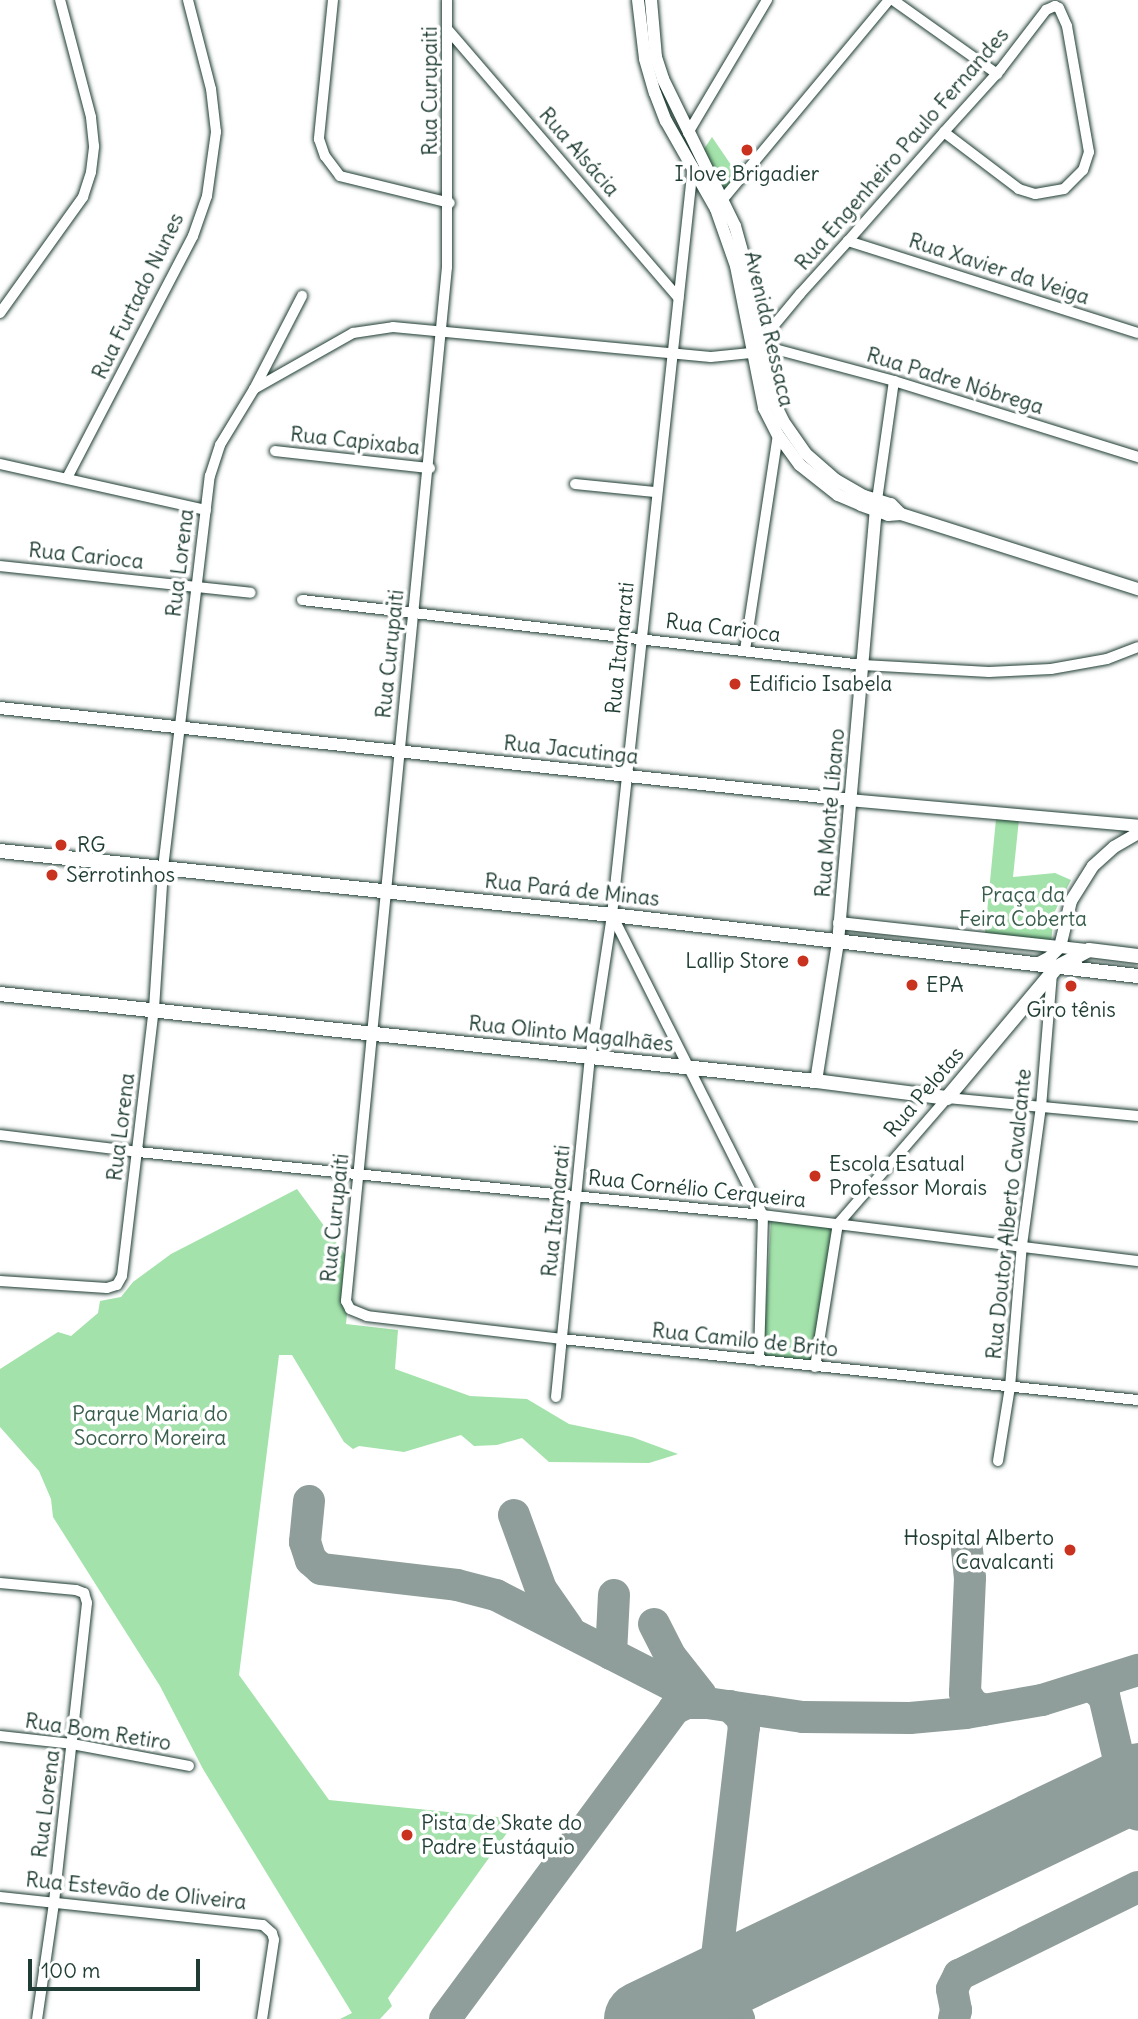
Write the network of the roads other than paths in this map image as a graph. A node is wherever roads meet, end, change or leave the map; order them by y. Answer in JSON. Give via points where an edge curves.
{"nodes":[{"id":1,"x":60,"y":0,"type":"edge"},
{"id":2,"x":188,"y":0,"type":"edge"},
{"id":3,"x":333,"y":0,"type":"edge"},
{"id":4,"x":447,"y":0,"type":"edge"},
{"id":5,"x":638,"y":0,"type":"edge"},
{"id":6,"x":651,"y":0,"type":"edge"},
{"id":7,"x":767,"y":0,"type":"edge"},
{"id":8,"x":891,"y":0,"type":"edge"},
{"id":9,"x":449,"y":31,"type":"junction"},
{"id":10,"x":997,"y":74,"type":"junction"},
{"id":11,"x":944,"y":132,"type":"junction"},
{"id":12,"x":688,"y":133,"type":"junction"},
{"id":13,"x":697,"y":162,"type":"junction"},
{"id":14,"x":450,"y":203,"type":"junction"},
{"id":15,"x":720,"y":204,"type":"junction"},
{"id":16,"x":848,"y":241,"type":"junction"},
{"id":17,"x":302,"y":296,"type":"dead end"},
{"id":18,"x":679,"y":298,"type":"junction"},
{"id":19,"x":0,"y":313,"type":"edge"},
{"id":20,"x":441,"y":330,"type":"junction"},
{"id":21,"x":1138,"y":333,"type":"edge"},
{"id":22,"x":756,"y":349,"type":"junction"},
{"id":23,"x":671,"y":353,"type":"junction"},
{"id":24,"x":894,"y":381,"type":"junction"},
{"id":25,"x":254,"y":389,"type":"junction"},
{"id":26,"x":778,"y":435,"type":"junction"},
{"id":27,"x":275,"y":451,"type":"dead end"},
{"id":28,"x":1138,"y":457,"type":"edge"},
{"id":29,"x":0,"y":464,"type":"edge"},
{"id":30,"x":430,"y":468,"type":"junction"},
{"id":31,"x":68,"y":478,"type":"junction"},
{"id":32,"x":575,"y":484,"type":"dead end"},
{"id":33,"x":655,"y":492,"type":"junction"},
{"id":34,"x":876,"y":505,"type":"junction"},
{"id":35,"x":206,"y":510,"type":"junction"},
{"id":36,"x":0,"y":566,"type":"edge"},
{"id":37,"x":196,"y":587,"type":"junction"},
{"id":38,"x":1138,"y":589,"type":"edge"},
{"id":39,"x":251,"y":593,"type":"dead end"},
{"id":40,"x":302,"y":600,"type":"dead end"},
{"id":41,"x":414,"y":611,"type":"junction"},
{"id":42,"x":640,"y":637,"type":"junction"},
{"id":43,"x":1138,"y":647,"type":"edge"},
{"id":44,"x":745,"y":650,"type":"junction"},
{"id":45,"x":863,"y":665,"type":"junction"},
{"id":46,"x":0,"y":708,"type":"edge"},
{"id":47,"x":180,"y":728,"type":"junction"},
{"id":48,"x":399,"y":750,"type":"junction"},
{"id":49,"x":628,"y":775,"type":"junction"},
{"id":50,"x":849,"y":800,"type":"junction"},
{"id":51,"x":1138,"y":826,"type":"edge"},
{"id":52,"x":1138,"y":833,"type":"edge"},
{"id":53,"x":0,"y":851,"type":"edge"},
{"id":54,"x":163,"y":868,"type":"junction"},
{"id":55,"x":385,"y":890,"type":"junction"},
{"id":56,"x":612,"y":915,"type":"junction"},
{"id":57,"x":839,"y":923,"type":"junction"},
{"id":58,"x":838,"y":942,"type":"junction"},
{"id":59,"x":1060,"y":947,"type":"junction"},
{"id":60,"x":1089,"y":950,"type":"junction"},
{"id":61,"x":1138,"y":956,"type":"edge"},
{"id":62,"x":1035,"y":965,"type":"junction"},
{"id":63,"x":1055,"y":969,"type":"junction"},
{"id":64,"x":1138,"y":976,"type":"edge"},
{"id":65,"x":0,"y":994,"type":"edge"},
{"id":66,"x":154,"y":1009,"type":"junction"},
{"id":67,"x":373,"y":1033,"type":"junction"},
{"id":68,"x":590,"y":1059,"type":"junction"},
{"id":69,"x":689,"y":1068,"type":"junction"},
{"id":70,"x":816,"y":1081,"type":"junction"},
{"id":71,"x":947,"y":1098,"type":"junction"},
{"id":72,"x":1041,"y":1107,"type":"junction"},
{"id":73,"x":1138,"y":1116,"type":"edge"},
{"id":74,"x":0,"y":1135,"type":"edge"},
{"id":75,"x":138,"y":1152,"type":"junction"},
{"id":76,"x":359,"y":1173,"type":"junction"},
{"id":77,"x":578,"y":1196,"type":"junction"},
{"id":78,"x":763,"y":1216,"type":"junction"},
{"id":79,"x":838,"y":1224,"type":"junction"},
{"id":80,"x":1022,"y":1245,"type":"junction"},
{"id":81,"x":1138,"y":1261,"type":"edge"},
{"id":82,"x":0,"y":1281,"type":"edge"},
{"id":83,"x":350,"y":1310,"type":"joint"},
{"id":84,"x":562,"y":1339,"type":"junction"},
{"id":85,"x":759,"y":1361,"type":"junction"},
{"id":86,"x":815,"y":1367,"type":"junction"},
{"id":87,"x":1010,"y":1387,"type":"junction"},
{"id":88,"x":556,"y":1397,"type":"dead end"},
{"id":89,"x":1138,"y":1400,"type":"edge"},
{"id":90,"x":998,"y":1461,"type":"dead end"},
{"id":91,"x":0,"y":1583,"type":"edge"},
{"id":92,"x":0,"y":1736,"type":"edge"},
{"id":93,"x":72,"y":1744,"type":"junction"},
{"id":94,"x":189,"y":1766,"type":"dead end"},
{"id":95,"x":0,"y":1897,"type":"edge"},
{"id":96,"x":54,"y":1903,"type":"junction"},
{"id":97,"x":37,"y":2019,"type":"edge"},
{"id":98,"x":262,"y":2019,"type":"edge"}],
"edges":[{"from":1,"to":19,"type":"street","via":[[93,125],[91,172],[83,197]]},
{"from":2,"to":31,"type":"street","name":"Rua Furtado Nunes","via":[[214,111],[209,185],[192,236]]},
{"from":3,"to":14,"type":"street","via":[[319,139],[325,156],[340,176]]},
{"from":4,"to":9,"type":"street","name":"Rua Curupaiti"},
{"from":5,"to":13,"type":"street","name":"Avenida Ressaca","via":[[645,59],[655,93],[666,121]]},
{"from":6,"to":12,"type":"street","name":"Avenida Ressaca","via":[[656,57]]},
{"from":7,"to":12,"type":"street"},
{"from":8,"to":10,"type":"street"},
{"from":8,"to":15,"type":"street"},
{"from":9,"to":14,"type":"street","name":"Rua Curupaiti"},
{"from":9,"to":18,"type":"street","name":"Rua Alsácia"},
{"from":10,"to":11,"type":"street","name":"Rua Engenheiro Paulo Fernandes"},
{"from":10,"to":11,"type":"street","name":"Rua Engenheiro Paulo Fernandes","via":[[1046,10],[1059,8],[1067,26],[1089,152],[1083,170],[1064,189],[1035,194],[1019,189]]},
{"from":11,"to":16,"type":"street","name":"Rua Engenheiro Paulo Fernandes"},
{"from":12,"to":13,"type":"street","name":"Avenida Ressaca"},
{"from":13,"to":15,"type":"street","name":"Avenida Ressaca"},
{"from":13,"to":18,"type":"street","name":"Rua Itamarati"},
{"from":14,"to":20,"type":"street","name":"Rua Curupaiti"},
{"from":15,"to":22,"type":"street","name":"Avenida Ressaca"},
{"from":16,"to":21,"type":"street","name":"Rua Xavier da Veiga"},
{"from":16,"to":22,"type":"street","name":"Rua Engenheiro Paulo Fernandes"},
{"from":17,"to":25,"type":"street"},
{"from":18,"to":23,"type":"street","name":"Rua Itamarati"},
{"from":20,"to":23,"type":"street","name":"Rua Lorena"},
{"from":20,"to":25,"type":"street","name":"Rua Lorena","via":[[393,327],[353,333]]},
{"from":20,"to":30,"type":"street","name":"Rua Curupaiti"},
{"from":22,"to":23,"type":"street","name":"Rua Lorena","via":[[711,357]]},
{"from":22,"to":24,"type":"street","name":"Rua Padre Nóbrega"},
{"from":22,"to":26,"type":"street","name":"Avenida Ressaca","via":[[764,408]]},
{"from":22,"to":34,"type":"street","name":"Avenida Ressaca","via":[[772,398],[795,441],[836,480]]},
{"from":23,"to":33,"type":"street","name":"Rua Itamarati"},
{"from":24,"to":28,"type":"street","name":"Rua Padre Nóbrega"},
{"from":24,"to":34,"type":"street","name":"Rua Monte Líbano"},
{"from":25,"to":35,"type":"street","name":"Rua Lorena","via":[[220,445]]},
{"from":26,"to":34,"type":"street","name":"Avenida Ressaca","via":[[800,465],[838,495]]},
{"from":26,"to":44,"type":"street"},
{"from":27,"to":30,"type":"street","name":"Rua Capixaba"},
{"from":29,"to":31,"type":"street"},
{"from":30,"to":41,"type":"street","name":"Rua Curupaiti"},
{"from":31,"to":35,"type":"street"},
{"from":32,"to":33,"type":"street"},
{"from":33,"to":42,"type":"street","name":"Rua Itamarati"},
{"from":34,"to":38,"type":"street","name":"Avenida Ressaca","via":[[888,515],[901,514]]},
{"from":34,"to":45,"type":"street","name":"Rua Monte Líbano"},
{"from":35,"to":37,"type":"street","name":"Rua Lorena"},
{"from":36,"to":37,"type":"street","name":"Rua Carioca"},
{"from":37,"to":39,"type":"street","name":"Rua Carioca"},
{"from":37,"to":47,"type":"street","name":"Rua Lorena"},
{"from":40,"to":41,"type":"street","name":"Rua Carioca"},
{"from":41,"to":42,"type":"street","name":"Rua Carioca"},
{"from":41,"to":48,"type":"street","name":"Rua Curupaiti"},
{"from":42,"to":44,"type":"street","name":"Rua Carioca"},
{"from":42,"to":49,"type":"street","name":"Rua Itamarati"},
{"from":43,"to":45,"type":"street","name":"Rua Carioca","via":[[1107,659],[1051,669],[989,673]]},
{"from":44,"to":45,"type":"street","name":"Rua Carioca"},
{"from":45,"to":50,"type":"street","name":"Rua Monte Líbano"},
{"from":46,"to":47,"type":"street","name":"Rua Jacutinga"},
{"from":47,"to":48,"type":"street","name":"Rua Jacutinga"},
{"from":47,"to":54,"type":"street","name":"Rua Lorena"},
{"from":48,"to":49,"type":"street","name":"Rua Jacutinga"},
{"from":48,"to":55,"type":"street","name":"Rua Curupaiti"},
{"from":49,"to":50,"type":"street","name":"Rua Jacutinga"},
{"from":49,"to":56,"type":"street","name":"Rua Itamarati"},
{"from":50,"to":51,"type":"street","name":"Rua Jacutinga"},
{"from":50,"to":57,"type":"street","name":"Rua Monte Líbano"},
{"from":52,"to":59,"type":"street","via":[[1093,866],[1071,901]]},
{"from":53,"to":54,"type":"main road","name":"Rua Pará de Minas"},
{"from":54,"to":55,"type":"main road","name":"Rua Pará de Minas"},
{"from":54,"to":66,"type":"street","name":"Rua Lorena"},
{"from":55,"to":56,"type":"main road","name":"Rua Pará de Minas"},
{"from":55,"to":67,"type":"street","name":"Rua Curupaiti"},
{"from":56,"to":58,"type":"main road","name":"Rua Pará de Minas"},
{"from":56,"to":68,"type":"street","name":"Rua Itamarati"},
{"from":56,"to":69,"type":"street"},
{"from":57,"to":58,"type":"street","name":"Rua Monte Líbano"},
{"from":57,"to":59,"type":"street"},
{"from":58,"to":62,"type":"main road","name":"Rua Pará de Minas"},
{"from":58,"to":70,"type":"street","name":"Rua Monte Líbano"},
{"from":59,"to":60,"type":"street"},
{"from":59,"to":62,"type":"street"},
{"from":60,"to":61,"type":"main road"},
{"from":60,"to":63,"type":"main road","name":"Rua Pelotas"},
{"from":62,"to":63,"type":"main road","name":"Rua Pará de Minas"},
{"from":63,"to":64,"type":"main road","name":"Rua Pará de Minas"},
{"from":63,"to":71,"type":"main road","name":"Rua Pelotas"},
{"from":63,"to":72,"type":"street","name":"Rua Doutor Alberto Cavalcante"},
{"from":65,"to":66,"type":"main road","name":"Rua Olinto Magalhães"},
{"from":66,"to":67,"type":"main road","name":"Rua Olinto Magalhães"},
{"from":66,"to":75,"type":"street","name":"Rua Lorena"},
{"from":67,"to":68,"type":"main road","name":"Rua Olinto Magalhães"},
{"from":67,"to":76,"type":"street","name":"Rua Curupaiti"},
{"from":68,"to":69,"type":"main road","name":"Rua Olinto Magalhães"},
{"from":68,"to":77,"type":"street","name":"Rua Itamarati"},
{"from":69,"to":70,"type":"main road","name":"Rua Olinto Magalhães"},
{"from":69,"to":78,"type":"street"},
{"from":70,"to":71,"type":"main road","name":"Rua Olinto Magalhães"},
{"from":71,"to":72,"type":"street","name":"Rua Olinto Magalhães"},
{"from":71,"to":79,"type":"street","name":"Rua Pelotas"},
{"from":72,"to":73,"type":"street","name":"Rua Olinto Magalhães"},
{"from":72,"to":80,"type":"street","name":"Rua Doutor Alberto Cavalcante"},
{"from":74,"to":75,"type":"street","name":"Rua Cornélio Cerqueira"},
{"from":75,"to":76,"type":"street","name":"Rua Cornélio Cerqueira"},
{"from":75,"to":82,"type":"street","name":"Rua Lorena","via":[[122,1276],[117,1285]]},
{"from":76,"to":77,"type":"street","name":"Rua Cornélio Cerqueira"},
{"from":76,"to":83,"type":"street","name":"Rua Curupaiti","via":[[346,1301]]},
{"from":77,"to":78,"type":"street","name":"Rua Cornélio Cerqueira"},
{"from":77,"to":84,"type":"street","name":"Rua Itamarati"},
{"from":78,"to":79,"type":"street","name":"Rua Cornélio Cerqueira"},
{"from":78,"to":85,"type":"street"},
{"from":79,"to":80,"type":"street","name":"Rua Cornélio Cerqueira"},
{"from":79,"to":86,"type":"street"},
{"from":80,"to":81,"type":"street","name":"Rua Cornélio Cerqueira"},
{"from":80,"to":87,"type":"street","name":"Rua Doutor Alberto Cavalcante"},
{"from":83,"to":84,"type":"street","name":"Rua Camilo de Brito","via":[[368,1316]]},
{"from":84,"to":85,"type":"street","name":"Rua Camilo de Brito"},
{"from":84,"to":88,"type":"street","name":"Rua Itamarati"},
{"from":85,"to":86,"type":"street","name":"Rua Camilo de Brito"},
{"from":86,"to":87,"type":"street","name":"Rua Camilo de Brito"},
{"from":87,"to":89,"type":"street","name":"Rua Camilo de Brito"},
{"from":87,"to":90,"type":"street","name":"Rua Doutor Alberto Cavalcante"},
{"from":91,"to":93,"type":"street","name":"Rua Lorena","via":[[84,1593],[87,1603]]},
{"from":92,"to":93,"type":"street","name":"Rua Bom Retiro"},
{"from":93,"to":94,"type":"street","name":"Rua Bom Retiro"},
{"from":93,"to":96,"type":"street","name":"Rua Lorena"},
{"from":95,"to":96,"type":"street","name":"Rua Estevão de Oliveira"},
{"from":96,"to":97,"type":"street","name":"Rua Lorena"},
{"from":96,"to":98,"type":"street","name":"Rua Estevão de Oliveira","via":[[257,1923],[267,1928],[274,1940]]}]}
